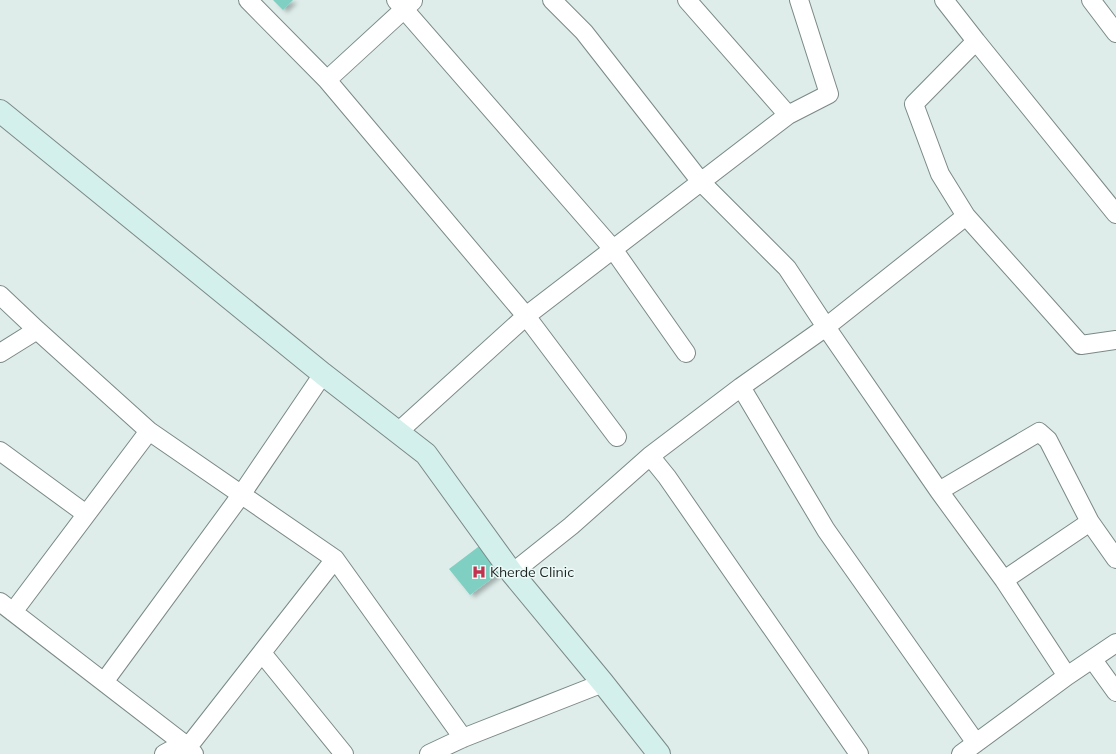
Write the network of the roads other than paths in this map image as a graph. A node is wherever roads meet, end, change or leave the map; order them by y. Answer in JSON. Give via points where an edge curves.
{"nodes":[{"id":1,"x":248,"y":0,"type":"edge"},
{"id":2,"x":552,"y":0,"type":"edge"},
{"id":3,"x":687,"y":0,"type":"edge"},
{"id":4,"x":800,"y":0,"type":"edge"},
{"id":5,"x":944,"y":0,"type":"edge"},
{"id":6,"x":1091,"y":0,"type":"edge"},
{"id":7,"x":405,"y":3,"type":"edge"},
{"id":8,"x":1116,"y":33,"type":"edge"},
{"id":9,"x":976,"y":41,"type":"junction"},
{"id":10,"x":327,"y":80,"type":"junction"},
{"id":11,"x":0,"y":111,"type":"edge"},
{"id":12,"x":788,"y":115,"type":"junction"},
{"id":13,"x":701,"y":182,"type":"junction"},
{"id":14,"x":1116,"y":214,"type":"edge"},
{"id":15,"x":966,"y":216,"type":"junction"},
{"id":16,"x":613,"y":249,"type":"junction"},
{"id":17,"x":0,"y":295,"type":"edge"},
{"id":18,"x":526,"y":316,"type":"junction"},
{"id":19,"x":826,"y":327,"type":"junction"},
{"id":20,"x":37,"y":330,"type":"junction"},
{"id":21,"x":1116,"y":340,"type":"edge"},
{"id":22,"x":0,"y":353,"type":"edge"},
{"id":23,"x":686,"y":353,"type":"dead end"},
{"id":24,"x":323,"y":374,"type":"junction"},
{"id":25,"x":741,"y":387,"type":"junction"},
{"id":26,"x":149,"y":431,"type":"junction"},
{"id":27,"x":398,"y":432,"type":"junction"},
{"id":28,"x":617,"y":437,"type":"dead end"},
{"id":29,"x":0,"y":451,"type":"edge"},
{"id":30,"x":650,"y":456,"type":"junction"},
{"id":31,"x":938,"y":491,"type":"junction"},
{"id":32,"x":241,"y":495,"type":"junction"},
{"id":33,"x":86,"y":514,"type":"junction"},
{"id":34,"x":1090,"y":522,"type":"junction"},
{"id":35,"x":1116,"y":559,"type":"edge"},
{"id":36,"x":335,"y":560,"type":"junction"},
{"id":37,"x":512,"y":573,"type":"junction"},
{"id":38,"x":1004,"y":580,"type":"junction"},
{"id":39,"x":6,"y":607,"type":"edge"},
{"id":40,"x":1116,"y":643,"type":"edge"},
{"id":41,"x":262,"y":653,"type":"junction"},
{"id":42,"x":1093,"y":660,"type":"junction"},
{"id":43,"x":1067,"y":676,"type":"junction"},
{"id":44,"x":104,"y":682,"type":"junction"},
{"id":45,"x":603,"y":684,"type":"junction"},
{"id":46,"x":1116,"y":692,"type":"edge"},
{"id":47,"x":462,"y":738,"type":"junction"},
{"id":48,"x":976,"y":743,"type":"junction"},
{"id":49,"x":189,"y":748,"type":"edge"},
{"id":50,"x":164,"y":754,"type":"edge"},
{"id":51,"x":344,"y":754,"type":"edge"},
{"id":52,"x":429,"y":754,"type":"edge"},
{"id":53,"x":659,"y":754,"type":"edge"},
{"id":54,"x":859,"y":754,"type":"edge"},
{"id":55,"x":961,"y":754,"type":"edge"}],
"edges":[{"from":1,"to":10,"type":"street"},
{"from":2,"to":13,"type":"street","via":[[584,32]]},
{"from":3,"to":12,"type":"street"},
{"from":4,"to":12,"type":"street","via":[[829,94]]},
{"from":5,"to":9,"type":"street"},
{"from":6,"to":8,"type":"street"},
{"from":7,"to":10,"type":"street"},
{"from":7,"to":16,"type":"street"},
{"from":9,"to":14,"type":"street"},
{"from":9,"to":15,"type":"street","via":[[914,104],[940,174]]},
{"from":10,"to":18,"type":"street"},
{"from":11,"to":24,"type":"main road"},
{"from":12,"to":13,"type":"street"},
{"from":13,"to":16,"type":"street"},
{"from":13,"to":19,"type":"street","via":[[787,268]]},
{"from":15,"to":19,"type":"street"},
{"from":15,"to":21,"type":"street","via":[[1081,345]]},
{"from":16,"to":18,"type":"street"},
{"from":16,"to":23,"type":"street"},
{"from":17,"to":20,"type":"street"},
{"from":18,"to":27,"type":"street"},
{"from":18,"to":28,"type":"street"},
{"from":19,"to":25,"type":"street"},
{"from":19,"to":31,"type":"street"},
{"from":20,"to":22,"type":"street"},
{"from":20,"to":26,"type":"street"},
{"from":24,"to":27,"type":"main road"},
{"from":24,"to":32,"type":"street"},
{"from":25,"to":30,"type":"street"},
{"from":25,"to":48,"type":"street","via":[[826,530]]},
{"from":26,"to":32,"type":"street"},
{"from":26,"to":33,"type":"street"},
{"from":27,"to":37,"type":"main road","via":[[426,454]]},
{"from":29,"to":33,"type":"street"},
{"from":30,"to":37,"type":"street","via":[[571,526]]},
{"from":30,"to":54,"type":"street"},
{"from":31,"to":34,"type":"street","via":[[1039,432],[1048,440]]},
{"from":31,"to":38,"type":"street"},
{"from":32,"to":36,"type":"street"},
{"from":32,"to":44,"type":"street"},
{"from":33,"to":39,"type":"street"},
{"from":34,"to":35,"type":"street"},
{"from":34,"to":38,"type":"street"},
{"from":36,"to":41,"type":"street"},
{"from":36,"to":47,"type":"street"},
{"from":37,"to":45,"type":"main road"},
{"from":38,"to":43,"type":"street"},
{"from":39,"to":44,"type":"street"},
{"from":40,"to":42,"type":"street"},
{"from":41,"to":49,"type":"street"},
{"from":41,"to":51,"type":"street"},
{"from":42,"to":43,"type":"street"},
{"from":42,"to":46,"type":"street"},
{"from":43,"to":48,"type":"street"},
{"from":44,"to":49,"type":"street"},
{"from":45,"to":47,"type":"street"},
{"from":45,"to":53,"type":"main road"},
{"from":47,"to":52,"type":"street"},
{"from":48,"to":55,"type":"street"},
{"from":49,"to":50,"type":"street"}]}
